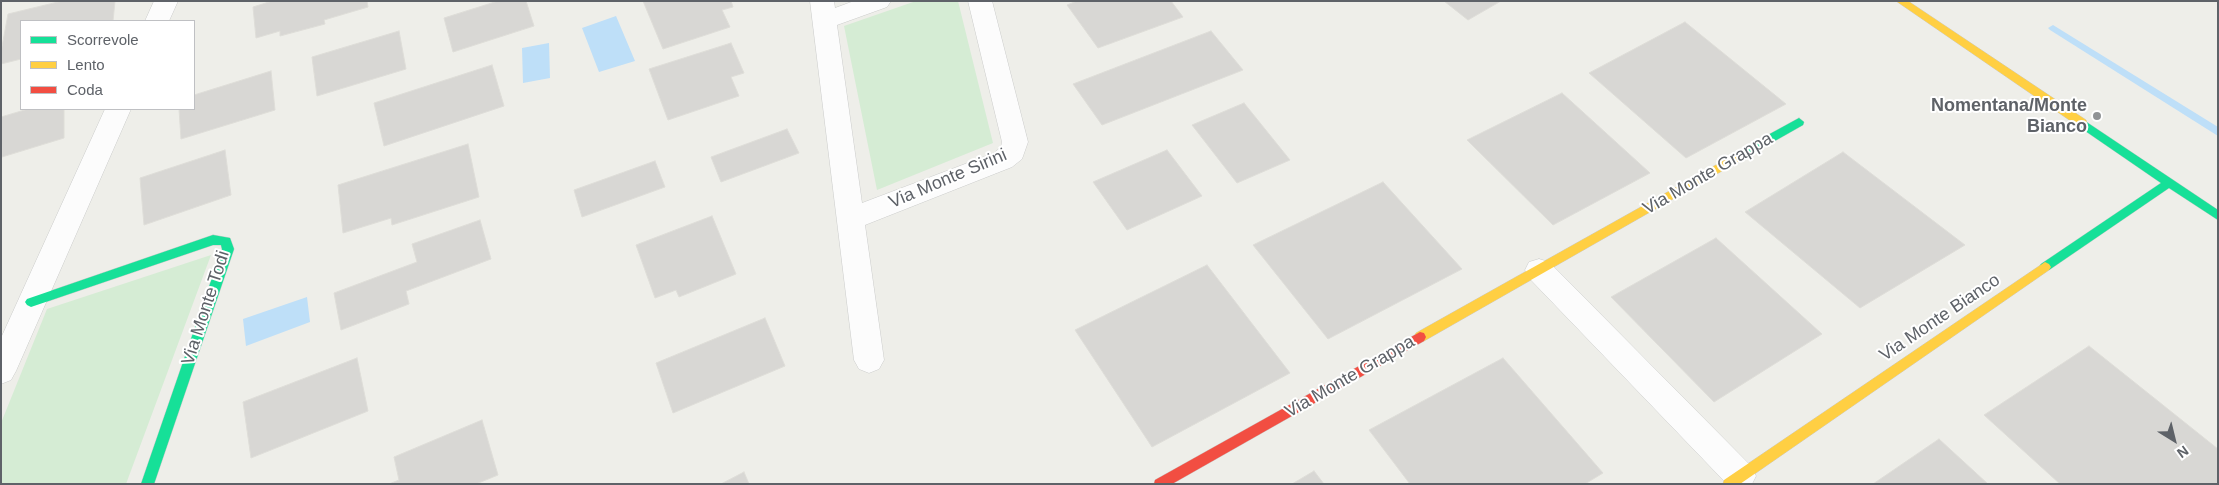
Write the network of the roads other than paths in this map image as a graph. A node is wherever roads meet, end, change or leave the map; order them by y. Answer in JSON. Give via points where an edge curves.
{"nodes":[{"id":1,"x":166,"y":1,"type":"edge"},
{"id":2,"x":879,"y":1,"type":"edge"},
{"id":3,"x":980,"y":1,"type":"edge"},
{"id":4,"x":1901,"y":1,"type":"edge"},
{"id":5,"x":823,"y":11,"type":"edge"},
{"id":6,"x":157,"y":20,"type":"edge"},
{"id":7,"x":118,"y":110,"type":"edge"},
{"id":8,"x":1799,"y":122,"type":"dead end"},
{"id":9,"x":2170,"y":182,"type":"junction"},
{"id":10,"x":2218,"y":216,"type":"edge"},
{"id":11,"x":850,"y":219,"type":"junction"},
{"id":12,"x":1539,"y":270,"type":"junction"},
{"id":13,"x":32,"y":302,"type":"junction"},
{"id":14,"x":869,"y":360,"type":"dead end"},
{"id":15,"x":1,"y":371,"type":"edge"},
{"id":16,"x":1734,"y":480,"type":"edge"},
{"id":17,"x":147,"y":484,"type":"edge"},
{"id":18,"x":1160,"y":484,"type":"edge"}],
"edges":[{"from":1,"to":6,"type":"street"},
{"from":2,"to":5,"type":"street"},
{"from":3,"to":11,"type":"street","name":"Via Monte Sirini","via":[[1015,142],[1013,152],[1003,160]]},
{"from":4,"to":9,"type":"street"},
{"from":5,"to":11,"type":"street"},
{"from":7,"to":13,"type":"street"},
{"from":8,"to":12,"type":"street","name":"Via Monte Grappa"},
{"from":9,"to":10,"type":"street"},
{"from":9,"to":16,"type":"street","name":"Via Monte Bianco"},
{"from":11,"to":14,"type":"street"},
{"from":12,"to":16,"type":"street"},
{"from":12,"to":18,"type":"street","name":"Via Monte Grappa"},
{"from":13,"to":15,"type":"street"},
{"from":13,"to":17,"type":"street","name":"Via Monte Todi","via":[[213,240],[226,241],[228,249]]}]}
